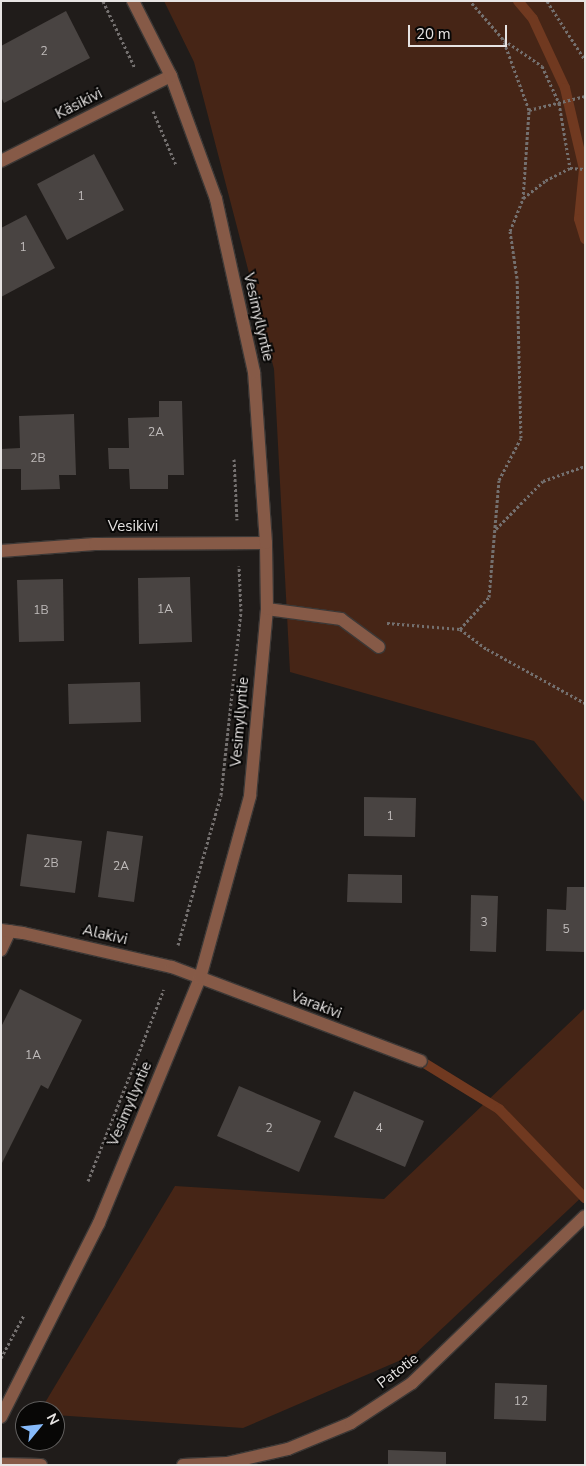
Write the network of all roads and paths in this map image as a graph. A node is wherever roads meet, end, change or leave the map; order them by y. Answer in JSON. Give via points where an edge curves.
{"nodes":[{"id":1,"x":103,"y":1,"type":"edge"},
{"id":2,"x":133,"y":1,"type":"edge"},
{"id":3,"x":470,"y":1,"type":"edge"},
{"id":4,"x":547,"y":1,"type":"edge"},
{"id":5,"x":503,"y":39,"type":"junction"},
{"id":6,"x":585,"y":60,"type":"edge"},
{"id":7,"x":171,"y":76,"type":"junction"},
{"id":8,"x":144,"y":89,"type":"junction"},
{"id":9,"x":583,"y":96,"type":"edge"},
{"id":10,"x":559,"y":103,"type":"junction"},
{"id":11,"x":529,"y":110,"type":"junction"},
{"id":12,"x":1,"y":161,"type":"edge"},
{"id":13,"x":570,"y":168,"type":"junction"},
{"id":14,"x":585,"y":169,"type":"edge"},
{"id":15,"x":179,"y":171,"type":"dead end"},
{"id":16,"x":523,"y":198,"type":"junction"},
{"id":17,"x":234,"y":453,"type":"dead end"},
{"id":18,"x":585,"y":466,"type":"edge"},
{"id":19,"x":495,"y":530,"type":"junction"},
{"id":20,"x":237,"y":543,"type":"junction"},
{"id":21,"x":266,"y":543,"type":"junction"},
{"id":22,"x":1,"y":551,"type":"edge"},
{"id":23,"x":267,"y":610,"type":"junction"},
{"id":24,"x":381,"y":622,"type":"dead end"},
{"id":25,"x":460,"y":629,"type":"junction"},
{"id":26,"x":379,"y":647,"type":"dead end"},
{"id":27,"x":585,"y":703,"type":"edge"},
{"id":28,"x":6,"y":931,"type":"edge"},
{"id":29,"x":1,"y":950,"type":"edge"},
{"id":30,"x":172,"y":967,"type":"junction"},
{"id":31,"x":200,"y":978,"type":"junction"},
{"id":32,"x":421,"y":1061,"type":"dead end"},
{"id":33,"x":86,"y":1187,"type":"dead end"},
{"id":34,"x":585,"y":1216,"type":"edge"},
{"id":35,"x":27,"y":1308,"type":"dead end"},
{"id":36,"x":1,"y":1358,"type":"edge"},
{"id":37,"x":1,"y":1417,"type":"edge"},
{"id":38,"x":1,"y":1464,"type":"edge"},
{"id":39,"x":41,"y":1465,"type":"edge"},
{"id":40,"x":183,"y":1465,"type":"edge"}],
"edges":[{"from":1,"to":8,"type":"path"},
{"from":2,"to":7,"type":"street","name":"Vesimyllyntie"},
{"from":3,"to":5,"type":"path"},
{"from":4,"to":6,"type":"path"},
{"from":5,"to":10,"type":"path","via":[[542,66]]},
{"from":5,"to":11,"type":"path"},
{"from":7,"to":8,"type":"street","name":"Käsikivi"},
{"from":7,"to":21,"type":"street","name":"Vesimyllyntie","via":[[216,200],[254,372]]},
{"from":8,"to":12,"type":"street","name":"Käsikivi"},
{"from":8,"to":15,"type":"path"},
{"from":9,"to":10,"type":"path"},
{"from":10,"to":11,"type":"path"},
{"from":10,"to":13,"type":"path"},
{"from":11,"to":16,"type":"path"},
{"from":13,"to":14,"type":"path"},
{"from":13,"to":16,"type":"path","via":[[544,181]]},
{"from":16,"to":19,"type":"path","via":[[510,231],[517,278],[521,438],[499,480]]},
{"from":17,"to":20,"type":"path"},
{"from":18,"to":19,"type":"path","via":[[543,481]]},
{"from":19,"to":25,"type":"path","via":[[489,597]]},
{"from":20,"to":21,"type":"street","name":"Vesikivi"},
{"from":20,"to":22,"type":"street","name":"Vesikivi","via":[[95,544]]},
{"from":20,"to":30,"type":"path","via":[[241,611],[221,795]]},
{"from":21,"to":23,"type":"street","name":"Vesimyllyntie"},
{"from":23,"to":26,"type":"street","via":[[341,619]]},
{"from":23,"to":31,"type":"street","name":"Vesimyllyntie","via":[[250,796]]},
{"from":24,"to":25,"type":"path"},
{"from":25,"to":27,"type":"path","via":[[487,648]]},
{"from":28,"to":29,"type":"street"},
{"from":28,"to":30,"type":"street","name":"Alakivi"},
{"from":30,"to":31,"type":"street","name":"Alakivi"},
{"from":30,"to":33,"type":"path"},
{"from":31,"to":32,"type":"street","name":"Varakivi"},
{"from":31,"to":37,"type":"street","name":"Vesimyllyntie","via":[[98,1223]]},
{"from":34,"to":40,"type":"street","name":"Patotie","via":[[412,1383],[351,1423],[288,1449],[227,1463]]},
{"from":35,"to":36,"type":"path"},
{"from":38,"to":39,"type":"street"}]}
